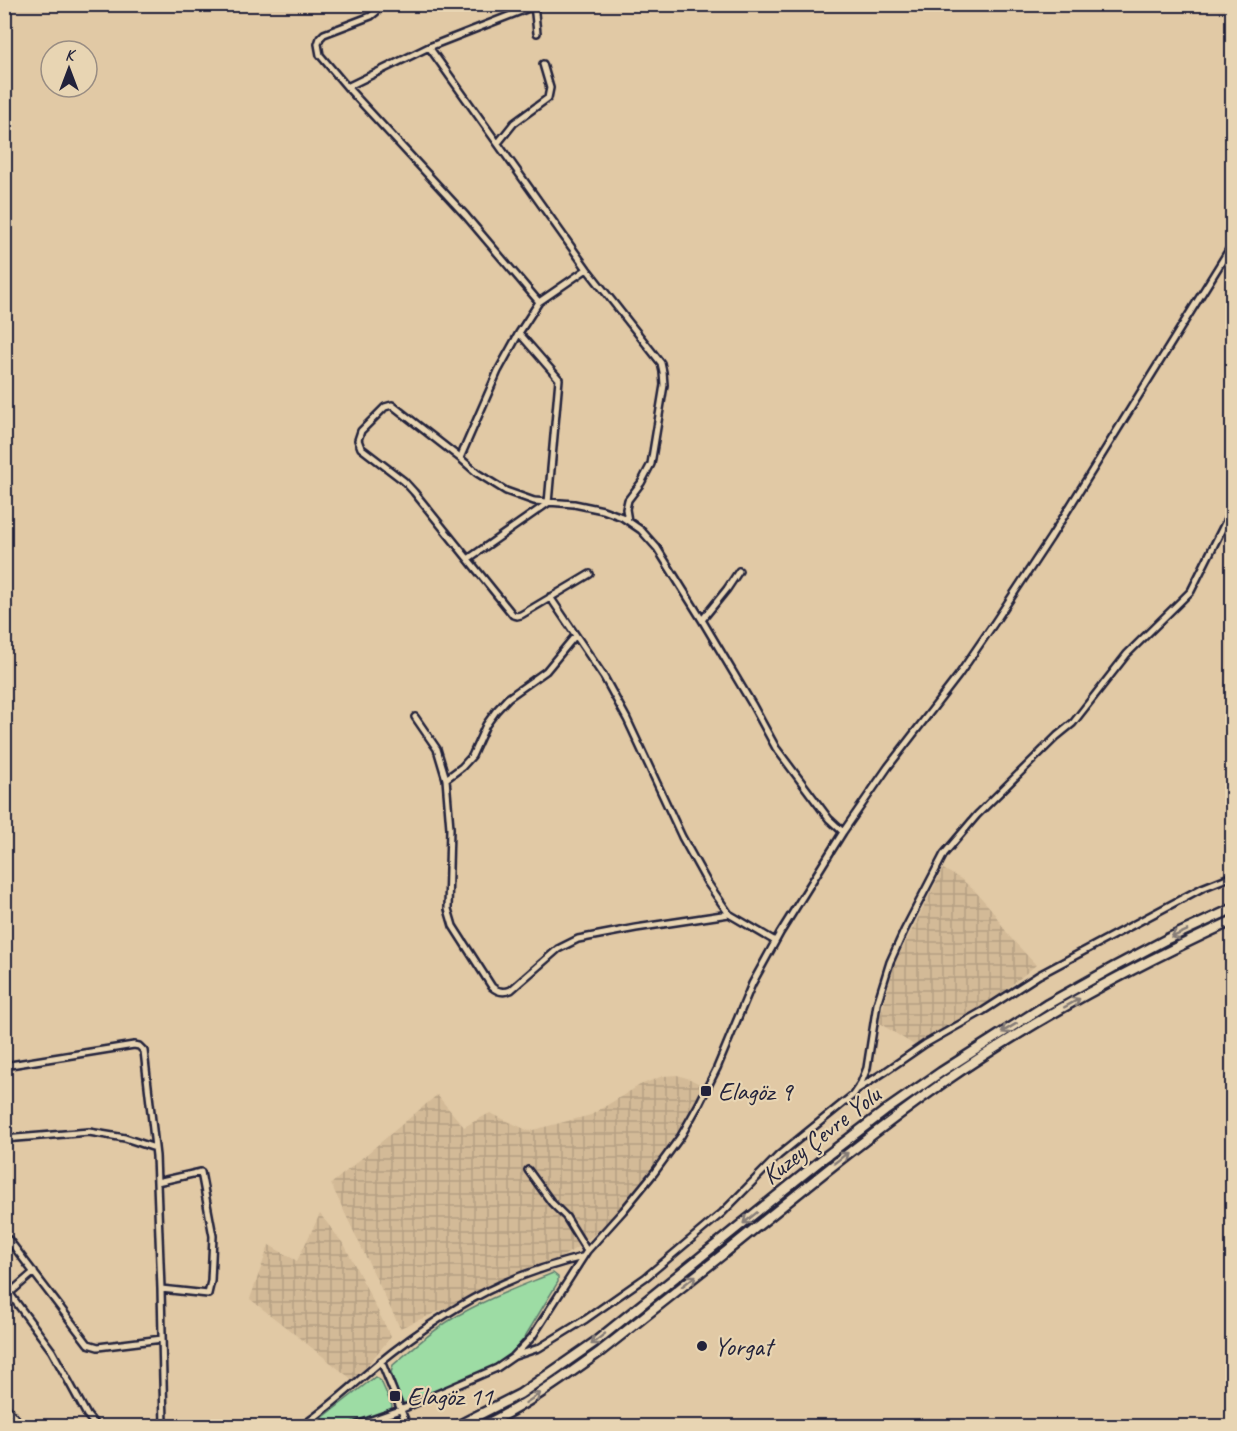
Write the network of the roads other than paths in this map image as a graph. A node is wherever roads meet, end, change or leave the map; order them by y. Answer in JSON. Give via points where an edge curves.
{"nodes":[{"id":1,"x":380,"y":4,"type":"edge"},
{"id":2,"x":534,"y":5,"type":"edge"},
{"id":3,"x":537,"y":33,"type":"dead end"},
{"id":4,"x":429,"y":47,"type":"junction"},
{"id":5,"x":543,"y":64,"type":"dead end"},
{"id":6,"x":347,"y":87,"type":"junction"},
{"id":7,"x":498,"y":142,"type":"junction"},
{"id":8,"x":1233,"y":244,"type":"edge"},
{"id":9,"x":586,"y":269,"type":"junction"},
{"id":10,"x":539,"y":302,"type":"junction"},
{"id":11,"x":519,"y":333,"type":"junction"},
{"id":12,"x":460,"y":458,"type":"junction"},
{"id":13,"x":548,"y":503,"type":"junction"},
{"id":14,"x":1233,"y":511,"type":"edge"},
{"id":15,"x":628,"y":521,"type":"junction"},
{"id":16,"x":468,"y":559,"type":"junction"},
{"id":17,"x":739,"y":571,"type":"dead end"},
{"id":18,"x":590,"y":574,"type":"dead end"},
{"id":19,"x":550,"y":597,"type":"junction"},
{"id":20,"x":702,"y":620,"type":"junction"},
{"id":21,"x":575,"y":636,"type":"junction"},
{"id":22,"x":416,"y":717,"type":"dead end"},
{"id":23,"x":446,"y":779,"type":"junction"},
{"id":24,"x":843,"y":832,"type":"junction"},
{"id":25,"x":1233,"y":876,"type":"edge"},
{"id":26,"x":1233,"y":909,"type":"edge"},
{"id":27,"x":729,"y":914,"type":"junction"},
{"id":28,"x":1233,"y":921,"type":"edge"},
{"id":29,"x":775,"y":941,"type":"junction"},
{"id":30,"x":4,"y":1066,"type":"edge"},
{"id":31,"x":857,"y":1089,"type":"junction"},
{"id":32,"x":4,"y":1139,"type":"edge"},
{"id":33,"x":155,"y":1148,"type":"junction"},
{"id":34,"x":528,"y":1170,"type":"dead end"},
{"id":35,"x":157,"y":1182,"type":"junction"},
{"id":36,"x":4,"y":1238,"type":"edge"},
{"id":37,"x":587,"y":1251,"type":"junction"},
{"id":38,"x":583,"y":1257,"type":"junction"},
{"id":39,"x":34,"y":1272,"type":"junction"},
{"id":40,"x":161,"y":1290,"type":"junction"},
{"id":41,"x":10,"y":1294,"type":"junction"},
{"id":42,"x":4,"y":1298,"type":"edge"},
{"id":43,"x":162,"y":1339,"type":"junction"},
{"id":44,"x":513,"y":1357,"type":"junction"},
{"id":45,"x":381,"y":1362,"type":"junction"},
{"id":46,"x":4,"y":1405,"type":"edge"},
{"id":47,"x":400,"y":1410,"type":"junction"},
{"id":48,"x":406,"y":1425,"type":"edge"},
{"id":49,"x":22,"y":1426,"type":"edge"},
{"id":50,"x":96,"y":1426,"type":"edge"},
{"id":51,"x":164,"y":1426,"type":"edge"},
{"id":52,"x":302,"y":1426,"type":"edge"},
{"id":53,"x":354,"y":1426,"type":"edge"},
{"id":54,"x":457,"y":1426,"type":"edge"},
{"id":55,"x":482,"y":1426,"type":"edge"}],
"edges":[{"from":1,"to":6,"type":"street","via":[[371,16],[324,34],[318,41],[320,55]]},
{"from":2,"to":3,"type":"street"},
{"from":2,"to":4,"type":"street"},
{"from":4,"to":6,"type":"street"},
{"from":4,"to":7,"type":"street"},
{"from":5,"to":7,"type":"street","via":[[550,88],[548,98],[514,123]]},
{"from":6,"to":10,"type":"street"},
{"from":7,"to":9,"type":"street"},
{"from":8,"to":24,"type":"street","via":[[995,622]]},
{"from":9,"to":10,"type":"street"},
{"from":9,"to":15,"type":"street","via":[[658,358],[663,372],[651,464],[628,500]]},
{"from":10,"to":11,"type":"street"},
{"from":11,"to":12,"type":"street"},
{"from":11,"to":13,"type":"street","via":[[559,379]]},
{"from":12,"to":13,"type":"street","via":[[506,491]]},
{"from":12,"to":16,"type":"street","via":[[393,405],[383,409],[358,436],[361,448],[404,481]]},
{"from":13,"to":15,"type":"street","via":[[597,508]]},
{"from":13,"to":16,"type":"street"},
{"from":14,"to":31,"type":"street","via":[[1191,591],[1127,654],[1073,723],[977,814],[944,854],[890,962],[876,1011],[869,1060]]},
{"from":15,"to":20,"type":"street","via":[[657,548]]},
{"from":16,"to":19,"type":"street","via":[[513,615],[521,615]]},
{"from":17,"to":20,"type":"street"},
{"from":18,"to":19,"type":"street"},
{"from":19,"to":21,"type":"street"},
{"from":20,"to":24,"type":"street","via":[[776,748]]},
{"from":21,"to":23,"type":"street","via":[[546,671],[496,711],[472,756]]},
{"from":21,"to":27,"type":"street","via":[[604,677],[682,837]]},
{"from":22,"to":23,"type":"street","via":[[437,749]]},
{"from":23,"to":27,"type":"street","via":[[449,915],[498,991],[511,990],[558,949],[578,939]]},
{"from":24,"to":29,"type":"street"},
{"from":25,"to":31,"type":"street","via":[[1202,888],[1039,975]]},
{"from":26,"to":54,"type":"highway","name":"Kuzey Çevre Yolu","one_way":true,"via":[[1167,939],[1046,1005],[941,1072],[825,1157],[595,1342],[520,1394]]},
{"from":27,"to":29,"type":"street"},
{"from":55,"to":28,"type":"highway","name":"Kuzey Çevre Yolu","one_way":true,"via":[[526,1403],[601,1351],[831,1166],[946,1081],[1108,983]]},
{"from":29,"to":37,"type":"street","via":[[690,1120],[640,1191]]},
{"from":30,"to":33,"type":"street","via":[[139,1046],[145,1053]]},
{"from":31,"to":44,"type":"street","via":[[646,1277],[586,1320],[539,1348]]},
{"from":32,"to":33,"type":"street","via":[[89,1132]]},
{"from":33,"to":35,"type":"street"},
{"from":34,"to":37,"type":"street","via":[[566,1217]]},
{"from":35,"to":40,"type":"street"},
{"from":35,"to":40,"type":"street","via":[[201,1172],[213,1236],[208,1294]]},
{"from":36,"to":39,"type":"street"},
{"from":37,"to":38,"type":"street"},
{"from":38,"to":44,"type":"street","via":[[532,1337]]},
{"from":38,"to":45,"type":"street","via":[[537,1270],[485,1292],[449,1312]]},
{"from":39,"to":41,"type":"street"},
{"from":39,"to":43,"type":"street","via":[[88,1344],[98,1347]]},
{"from":40,"to":43,"type":"street"},
{"from":41,"to":42,"type":"street"},
{"from":41,"to":50,"type":"street","via":[[52,1351]]},
{"from":43,"to":51,"type":"street"},
{"from":44,"to":47,"type":"street","via":[[497,1368]]},
{"from":45,"to":47,"type":"street"},
{"from":45,"to":52,"type":"street"},
{"from":46,"to":49,"type":"street"},
{"from":47,"to":48,"type":"street"},
{"from":47,"to":53,"type":"street"}]}
